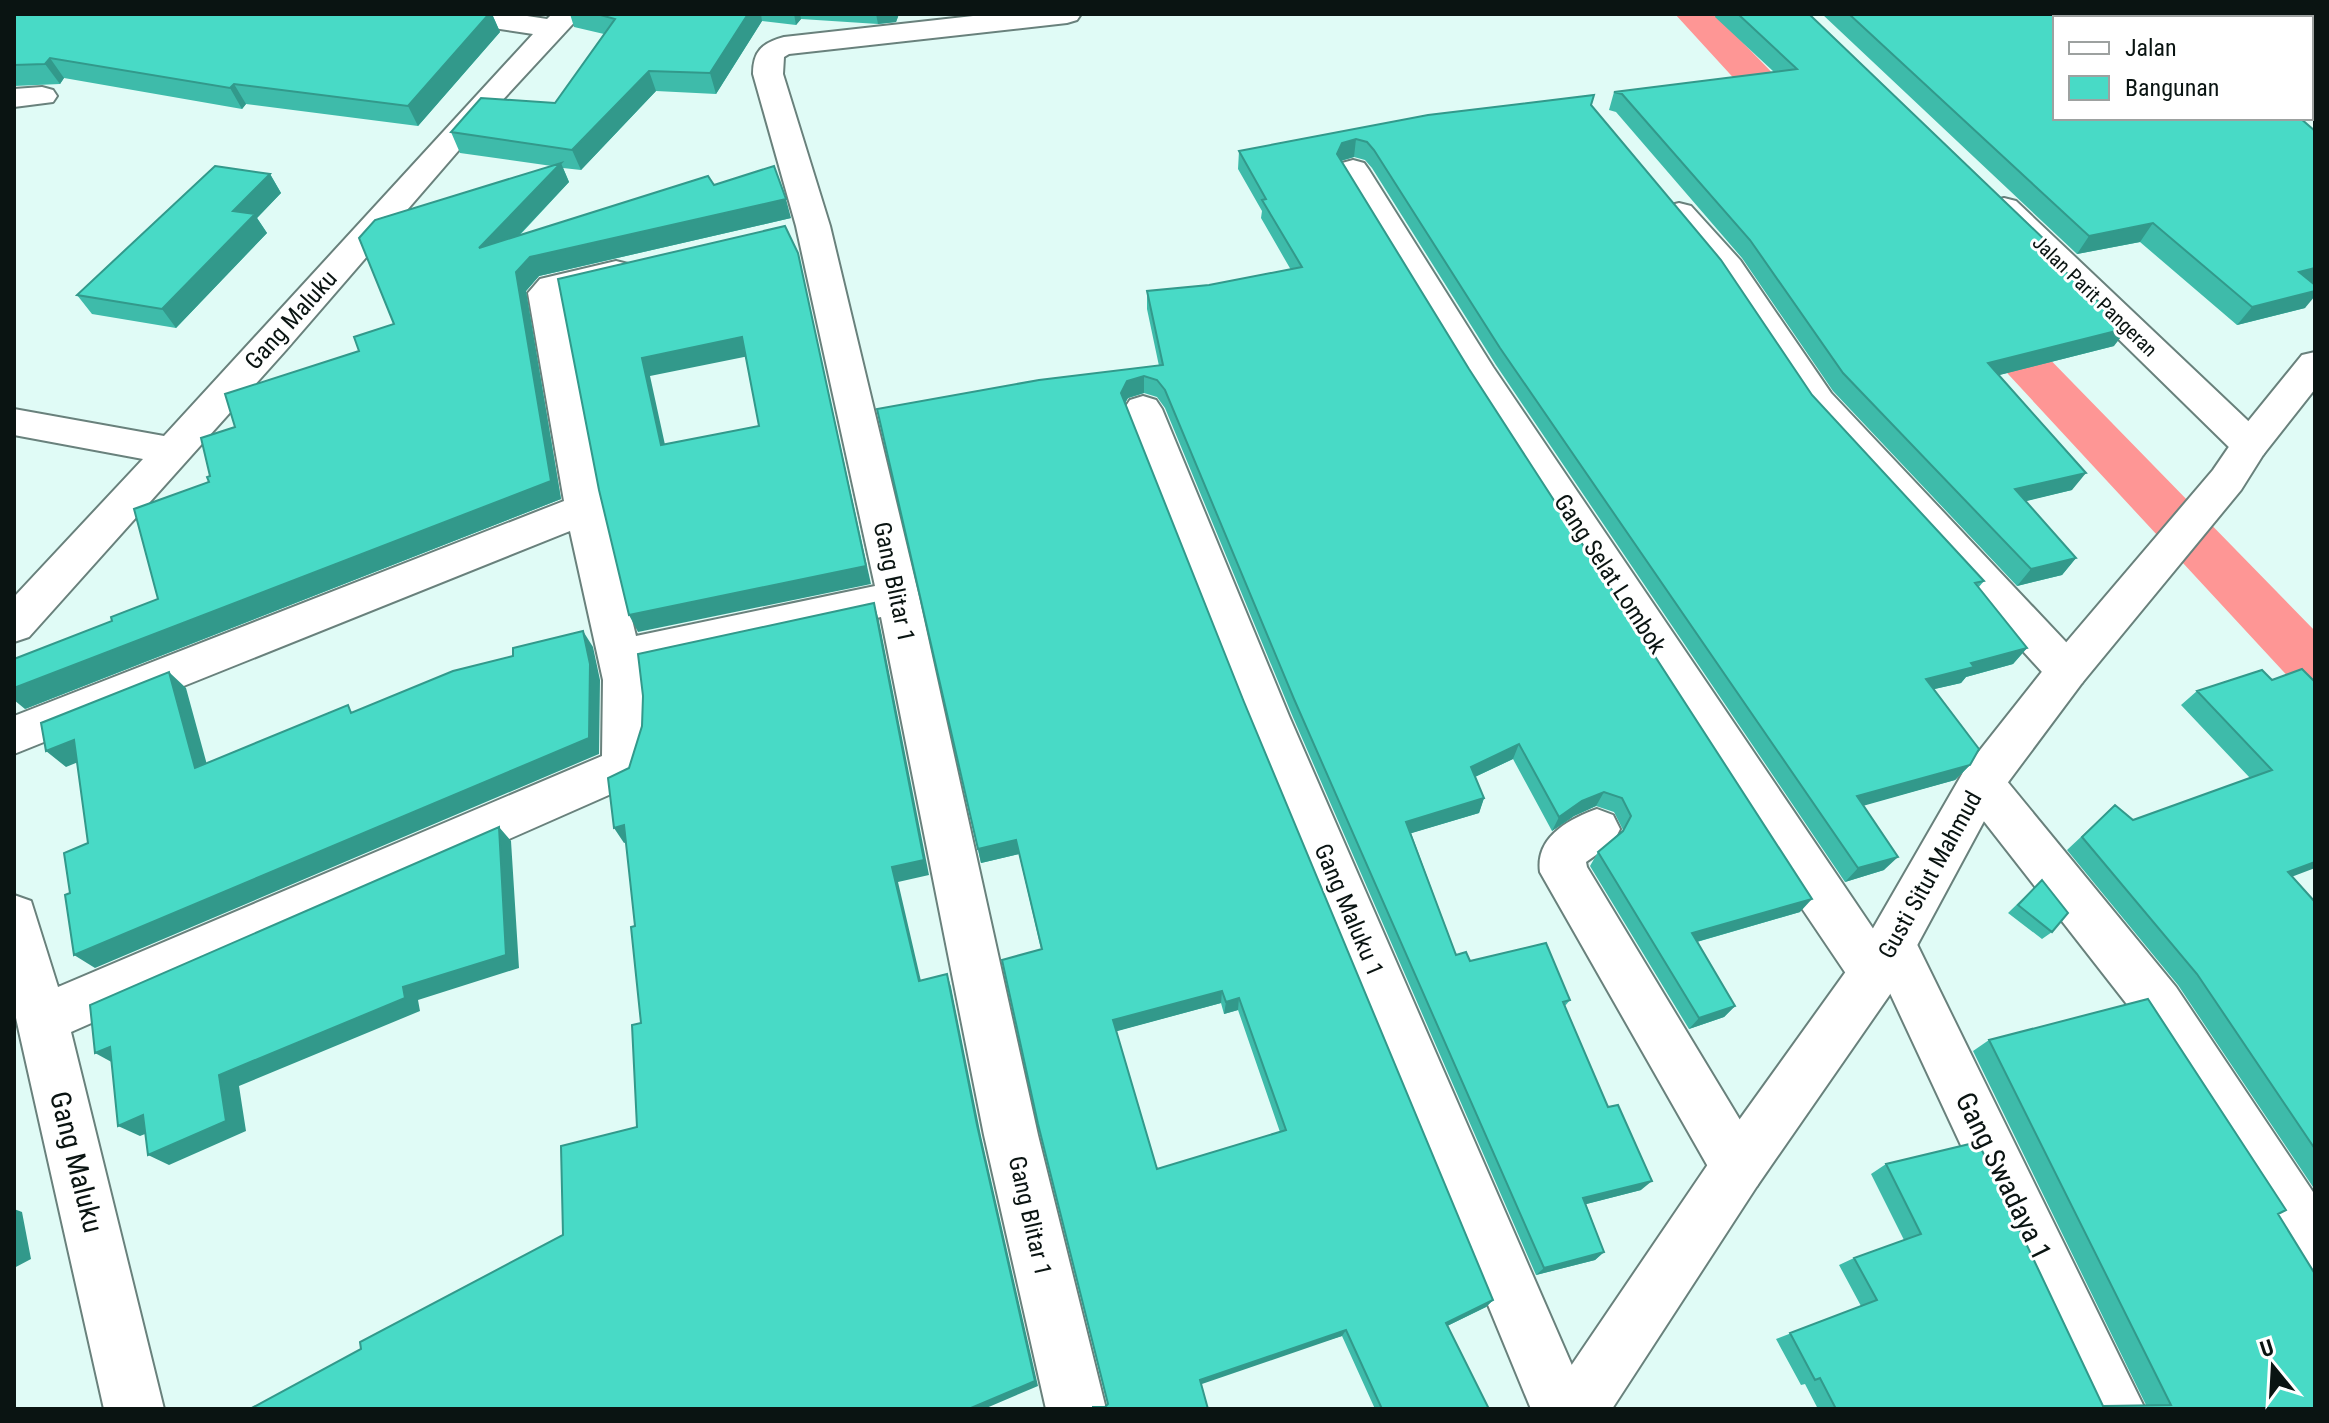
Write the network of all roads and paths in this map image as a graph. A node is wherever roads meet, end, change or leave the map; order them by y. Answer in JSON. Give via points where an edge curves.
{"nodes":[{"id":1,"x":460,"y":14,"type":"edge"},
{"id":2,"x":1067,"y":14,"type":"edge"},
{"id":3,"x":561,"y":22,"type":"edge"},
{"id":4,"x":1353,"y":170,"type":"dead end"},
{"id":5,"x":1656,"y":186,"type":"edge"},
{"id":6,"x":1986,"y":191,"type":"edge"},
{"id":7,"x":653,"y":264,"type":"edge"},
{"id":8,"x":2315,"y":364,"type":"edge"},
{"id":9,"x":1143,"y":409,"type":"dead end"},
{"id":10,"x":14,"y":422,"type":"edge"},
{"id":11,"x":2250,"y":445,"type":"junction"},
{"id":12,"x":173,"y":451,"type":"junction"},
{"id":13,"x":585,"y":509,"type":"junction"},
{"id":14,"x":898,"y":597,"type":"junction"},
{"id":15,"x":14,"y":625,"type":"edge"},
{"id":16,"x":618,"y":657,"type":"junction"},
{"id":17,"x":2067,"y":671,"type":"junction"},
{"id":18,"x":14,"y":735,"type":"edge"},
{"id":19,"x":1981,"y":783,"type":"junction"},
{"id":20,"x":1597,"y":829,"type":"dead end"},
{"id":21,"x":14,"y":917,"type":"edge"},
{"id":22,"x":1883,"y":959,"type":"junction"},
{"id":23,"x":42,"y":1019,"type":"junction"},
{"id":24,"x":1738,"y":1167,"type":"junction"},
{"id":25,"x":2315,"y":1244,"type":"edge"},
{"id":26,"x":134,"y":1409,"type":"edge"},
{"id":27,"x":1076,"y":1409,"type":"edge"},
{"id":28,"x":1561,"y":1409,"type":"edge"},
{"id":29,"x":1577,"y":1409,"type":"edge"},
{"id":30,"x":2115,"y":1409,"type":"edge"}],
"edges":[{"from":1,"to":3,"type":"main road"},
{"from":2,"to":14,"type":"main road","name":"Gang Blitar 1","via":[[773,49],[768,54],[793,231]]},
{"from":3,"to":12,"type":"main road","name":"Gang Maluku"},
{"from":4,"to":22,"type":"main road","name":"Gang Selat Lombok","via":[[1488,389],[1785,842]]},
{"from":5,"to":17,"type":"main road","via":[[1728,268],[1818,402]]},
{"from":6,"to":11,"type":"main road","name":"Jalan Parit Pangeran"},
{"from":7,"to":13,"type":"main road","via":[[545,293]]},
{"from":8,"to":11,"type":"main road","name":"Gusti Situt Mahmud"},
{"from":9,"to":28,"type":"main road","name":"Gang Maluku 1"},
{"from":10,"to":12,"type":"main road"},
{"from":11,"to":17,"type":"main road","name":"Gusti Situt Mahmud","via":[[2227,480]]},
{"from":12,"to":15,"type":"main road","name":"Gang Maluku"},
{"from":13,"to":16,"type":"main road"},
{"from":13,"to":18,"type":"main road"},
{"from":14,"to":16,"type":"main road"},
{"from":14,"to":27,"type":"main road","name":"Gang Blitar 1","via":[[1011,1135]]},
{"from":16,"to":23,"type":"main road","via":[[625,680],[627,736],[620,769]]},
{"from":17,"to":19,"type":"main road","name":"Gusti Situt Mahmud"},
{"from":19,"to":22,"type":"main road","name":"Gusti Situt Mahmud"},
{"from":19,"to":25,"type":"main road","via":[[2158,1004]]},
{"from":20,"to":24,"type":"main road","via":[[1569,847],[1562,860],[1564,872]]},
{"from":21,"to":23,"type":"main road","name":"Gang Maluku"},
{"from":22,"to":24,"type":"main road","name":"Gusti Situt Mahmud"},
{"from":22,"to":30,"type":"main road","name":"Gang Swadaya 1"},
{"from":23,"to":26,"type":"main road","name":"Gang Maluku"},
{"from":24,"to":29,"type":"main road","name":"Gusti Situt Mahmud"}]}
